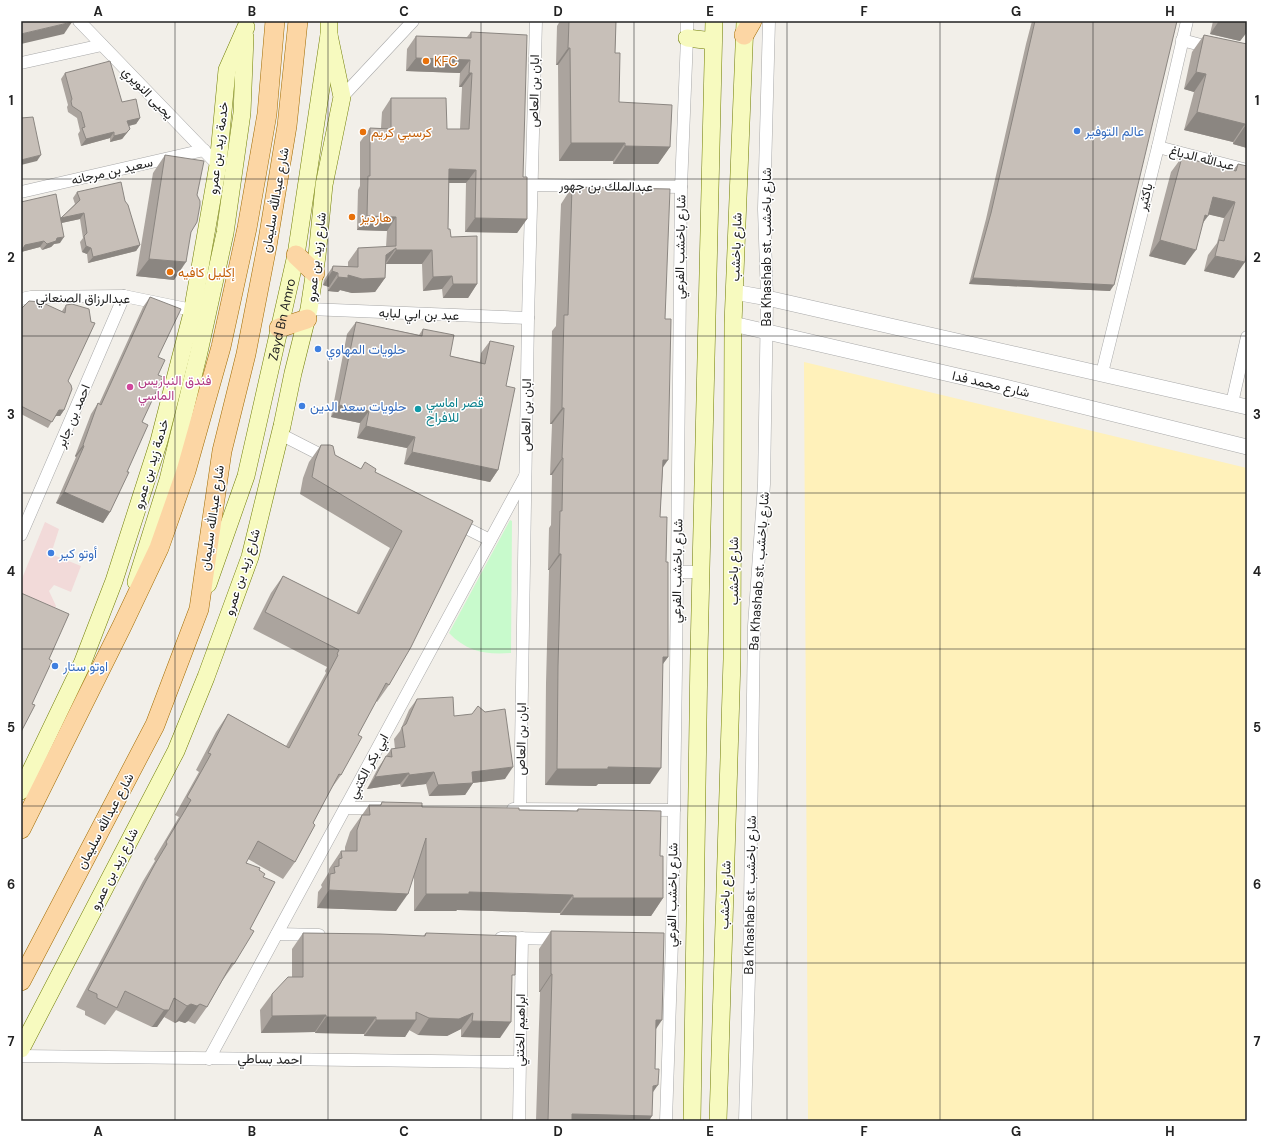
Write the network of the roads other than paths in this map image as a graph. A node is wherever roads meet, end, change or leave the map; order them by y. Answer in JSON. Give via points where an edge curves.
{"nodes":[{"id":1,"x":79,"y":21,"type":"edge"},
{"id":2,"x":275,"y":21,"type":"edge"},
{"id":3,"x":298,"y":21,"type":"edge"},
{"id":4,"x":413,"y":21,"type":"edge"},
{"id":5,"x":536,"y":21,"type":"edge"},
{"id":6,"x":687,"y":21,"type":"edge"},
{"id":7,"x":714,"y":21,"type":"edge"},
{"id":8,"x":769,"y":21,"type":"edge"},
{"id":9,"x":1187,"y":21,"type":"edge"},
{"id":10,"x":246,"y":24,"type":"edge"},
{"id":11,"x":747,"y":26,"type":"edge"},
{"id":12,"x":329,"y":28,"type":"edge"},
{"id":13,"x":687,"y":38,"type":"junction"},
{"id":14,"x":713,"y":40,"type":"junction"},
{"id":15,"x":1182,"y":40,"type":"junction"},
{"id":16,"x":102,"y":45,"type":"junction"},
{"id":17,"x":1225,"y":51,"type":"edge"},
{"id":18,"x":21,"y":63,"type":"edge"},
{"id":19,"x":342,"y":97,"type":"junction"},
{"id":20,"x":1158,"y":147,"type":"junction"},
{"id":21,"x":204,"y":150,"type":"junction"},
{"id":22,"x":218,"y":165,"type":"junction"},
{"id":23,"x":1247,"y":170,"type":"edge"},
{"id":24,"x":532,"y":184,"type":"junction"},
{"id":25,"x":681,"y":187,"type":"junction"},
{"id":26,"x":21,"y":192,"type":"edge"},
{"id":27,"x":296,"y":255,"type":"junction"},
{"id":28,"x":315,"y":273,"type":"junction"},
{"id":29,"x":734,"y":292,"type":"junction"},
{"id":30,"x":124,"y":296,"type":"junction"},
{"id":31,"x":767,"y":298,"type":"junction"},
{"id":32,"x":21,"y":299,"type":"edge"},
{"id":33,"x":192,"y":310,"type":"junction"},
{"id":34,"x":308,"y":314,"type":"junction"},
{"id":35,"x":528,"y":318,"type":"junction"},
{"id":36,"x":733,"y":324,"type":"junction"},
{"id":37,"x":279,"y":328,"type":"junction"},
{"id":38,"x":766,"y":331,"type":"junction"},
{"id":39,"x":1247,"y":337,"type":"edge"},
{"id":40,"x":1102,"y":373,"type":"junction"},
{"id":41,"x":1232,"y":403,"type":"junction"},
{"id":42,"x":1247,"y":407,"type":"edge"},
{"id":43,"x":280,"y":434,"type":"junction"},
{"id":44,"x":1247,"y":446,"type":"edge"},
{"id":45,"x":343,"y":466,"type":"edge"},
{"id":46,"x":526,"y":474,"type":"junction"},
{"id":47,"x":448,"y":519,"type":"edge"},
{"id":48,"x":21,"y":535,"type":"edge"},
{"id":49,"x":490,"y":540,"type":"junction"},
{"id":50,"x":677,"y":572,"type":"junction"},
{"id":51,"x":701,"y":572,"type":"junction"},
{"id":52,"x":199,"y":609,"type":"junction"},
{"id":53,"x":122,"y":626,"type":"junction"},
{"id":54,"x":21,"y":791,"type":"edge"},
{"id":55,"x":345,"y":808,"type":"junction"},
{"id":56,"x":393,"y":808,"type":"edge"},
{"id":57,"x":504,"y":809,"type":"edge"},
{"id":58,"x":520,"y":809,"type":"junction"},
{"id":59,"x":674,"y":810,"type":"junction"},
{"id":60,"x":21,"y":829,"type":"edge"},
{"id":61,"x":277,"y":934,"type":"junction"},
{"id":62,"x":332,"y":935,"type":"edge"},
{"id":63,"x":490,"y":938,"type":"edge"},
{"id":64,"x":522,"y":938,"type":"junction"},
{"id":65,"x":577,"y":939,"type":"edge"},
{"id":66,"x":21,"y":981,"type":"edge"},
{"id":67,"x":21,"y":1049,"type":"edge"},
{"id":68,"x":21,"y":1056,"type":"edge"},
{"id":69,"x":210,"y":1058,"type":"junction"},
{"id":70,"x":520,"y":1062,"type":"junction"},
{"id":71,"x":519,"y":1121,"type":"edge"},
{"id":72,"x":666,"y":1121,"type":"edge"},
{"id":73,"x":692,"y":1121,"type":"edge"},
{"id":74,"x":718,"y":1121,"type":"edge"},
{"id":75,"x":745,"y":1121,"type":"edge"}],
"edges":[{"from":1,"to":16,"type":"street","name":"يحيى النويري"},
{"from":2,"to":53,"type":"main road","name":"شارع عبدالله سليمان","via":[[267,114],[247,228],[221,346],[186,471],[159,548]]},
{"from":3,"to":52,"type":"main road","name":"شارع عبدالله سليمان","via":[[287,126],[267,246],[246,354],[222,451]]},
{"from":4,"to":19,"type":"street"},
{"from":5,"to":24,"type":"street","name":"ابان بن العاص"},
{"from":6,"to":13,"type":"street","name":"شارع باخشب الفرعي"},
{"from":7,"to":14,"type":"main road"},
{"from":8,"to":31,"type":"street","name":"Ba Khashab st. شارع باخشب","via":[[764,209]]},
{"from":9,"to":15,"type":"street","name":"باكثير"},
{"from":10,"to":22,"type":"main road","name":"خدمة زيد بن عمرو","via":[[227,70]]},
{"from":10,"to":53,"type":"main road","via":[[242,113],[223,240],[200,352],[168,480]]},
{"from":11,"to":29,"type":"main road","name":"شارع باخشب"},
{"from":12,"to":19,"type":"main road","name":"شارع زيد بن عمرو"},
{"from":12,"to":27,"type":"main road","name":"Zayd Bn Amro"},
{"from":13,"to":14,"type":"main road"},
{"from":13,"to":25,"type":"street","name":"شارع باخشب الفرعي"},
{"from":14,"to":51,"type":"main road"},
{"from":15,"to":17,"type":"street"},
{"from":15,"to":20,"type":"street","name":"باكثير"},
{"from":16,"to":18,"type":"street"},
{"from":16,"to":21,"type":"street","name":"يحيى النويري"},
{"from":19,"to":28,"type":"main road","name":"شارع زيد بن عمرو","via":[[324,185]]},
{"from":20,"to":23,"type":"street","name":"عبدالله الدباغ"},
{"from":20,"to":40,"type":"street","name":"باكثير"},
{"from":21,"to":22,"type":"street","name":"يحيى النويري"},
{"from":21,"to":26,"type":"street","name":"سعيد بن مرجانه"},
{"from":22,"to":33,"type":"main road","name":"خدمة زيد بن عمرو"},
{"from":24,"to":25,"type":"street","name":"عبدالملك بن جهور"},
{"from":24,"to":35,"type":"street","name":"ابان بن العاص"},
{"from":25,"to":50,"type":"street","name":"شارع باخشب الفرعي"},
{"from":27,"to":28,"type":"main road"},
{"from":27,"to":37,"type":"main road","name":"Zayd Bn Amro"},
{"from":28,"to":34,"type":"main road","name":"شارع زيد بن عمرو"},
{"from":29,"to":31,"type":"street"},
{"from":29,"to":36,"type":"main road","name":"شارع باخشب"},
{"from":30,"to":32,"type":"street","name":"عبدالرزاق الصنعاني","via":[[31,296]]},
{"from":30,"to":33,"type":"street","name":"عبدالرزاق الصنعاني"},
{"from":30,"to":48,"type":"street","name":"احمد بن جابر"},
{"from":31,"to":38,"type":"street","name":"Ba Khashab st. شارع باخشب"},
{"from":31,"to":40,"type":"street"},
{"from":33,"to":54,"type":"main road","name":"خدمة زيد بن عمرو","via":[[158,441],[114,581],[82,664]]},
{"from":34,"to":35,"type":"street","name":"عبد بن ابي لبابه"},
{"from":34,"to":37,"type":"main road"},
{"from":34,"to":43,"type":"main road","name":"شارع زيد بن عمرو"},
{"from":35,"to":46,"type":"street","name":"ابان بن العاص"},
{"from":36,"to":38,"type":"street","name":"شارع محمد فدا"},
{"from":36,"to":74,"type":"main road","name":"شارع باخشب","via":[[732,659]]},
{"from":37,"to":52,"type":"main road","name":"Zayd Bn Amro","via":[[246,476]]},
{"from":38,"to":44,"type":"street","name":"شارع محمد فدا"},
{"from":38,"to":75,"type":"street","name":"Ba Khashab st. شارع باخشب","via":[[764,484],[754,626]]},
{"from":39,"to":41,"type":"street"},
{"from":40,"to":41,"type":"street"},
{"from":41,"to":42,"type":"street"},
{"from":43,"to":45,"type":"street"},
{"from":43,"to":67,"type":"main road","name":"شارع زيد بن عمرو","via":[[250,557],[176,750]]},
{"from":46,"to":49,"type":"street","name":"ابي بكر الكتبي"},
{"from":46,"to":58,"type":"street","name":"ابان بن العاص"},
{"from":47,"to":49,"type":"street"},
{"from":49,"to":55,"type":"street","name":"ابي بكر الكتبي"},
{"from":50,"to":51,"type":"street"},
{"from":50,"to":59,"type":"street","name":"شارع باخشب الفرعي"},
{"from":51,"to":73,"type":"main road"},
{"from":52,"to":66,"type":"main road","name":"شارع عبدالله سليمان","via":[[155,725]]},
{"from":53,"to":60,"type":"main road","name":"شارع عبدالله سليمان"},
{"from":55,"to":56,"type":"street"},
{"from":55,"to":61,"type":"street","name":"ابي بكر الكتبي"},
{"from":57,"to":58,"type":"street"},
{"from":58,"to":59,"type":"street"},
{"from":59,"to":72,"type":"street","name":"شارع باخشب الفرعي","via":[[668,941]]},
{"from":61,"to":62,"type":"street"},
{"from":61,"to":69,"type":"street","name":"ابي بكر الكتبي"},
{"from":63,"to":64,"type":"street"},
{"from":64,"to":65,"type":"street"},
{"from":64,"to":70,"type":"street","name":"ابراهيم الختني"},
{"from":68,"to":69,"type":"street","name":"احمد بساطي"},
{"from":69,"to":70,"type":"street","name":"احمد بساطي"},
{"from":70,"to":71,"type":"street","name":"ابراهيم الختني"}]}
